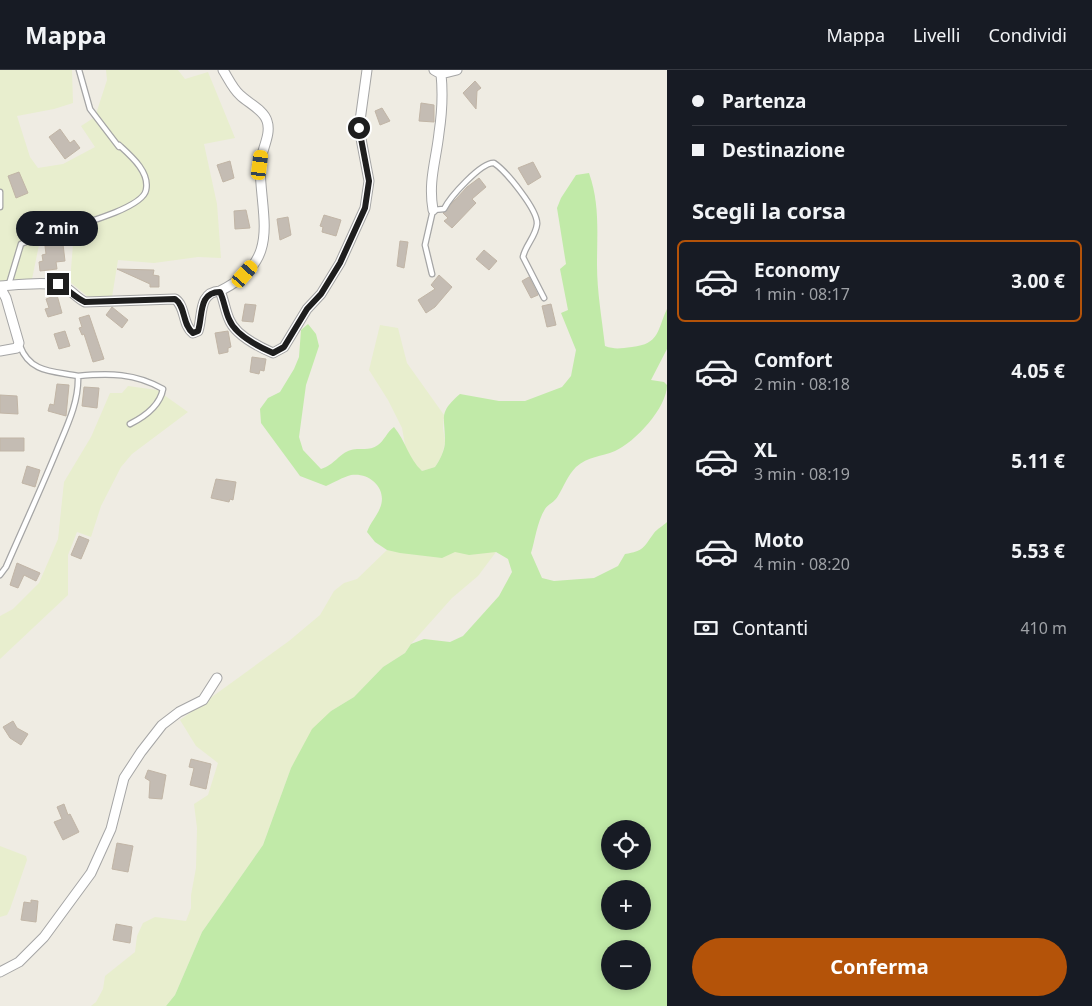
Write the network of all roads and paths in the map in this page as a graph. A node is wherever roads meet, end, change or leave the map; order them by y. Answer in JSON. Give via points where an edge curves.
{"nodes":[{"id":1,"x":79,"y":70,"type":"edge"},
{"id":2,"x":223,"y":70,"type":"edge"},
{"id":3,"x":367,"y":70,"type":"edge"},
{"id":4,"x":457,"y":70,"type":"edge"},
{"id":5,"x":438,"y":72,"type":"edge"},
{"id":6,"x":0,"y":192,"type":"edge"},
{"id":7,"x":0,"y":207,"type":"edge"},
{"id":8,"x":433,"y":210,"type":"junction"},
{"id":9,"x":432,"y":274,"type":"dead end"},
{"id":10,"x":3,"y":286,"type":"edge"},
{"id":11,"x":220,"y":292,"type":"junction"},
{"id":12,"x":544,"y":298,"type":"dead end"},
{"id":13,"x":19,"y":343,"type":"junction"},
{"id":14,"x":0,"y":351,"type":"edge"},
{"id":15,"x":78,"y":376,"type":"junction"},
{"id":16,"x":130,"y":424,"type":"dead end"},
{"id":17,"x":0,"y":575,"type":"edge"},
{"id":18,"x":217,"y":678,"type":"dead end"},
{"id":19,"x":0,"y":972,"type":"edge"}],
"edges":[{"from":1,"to":10,"type":"lane","via":[[90,109],[119,147],[140,167],[146,190],[142,199],[102,217],[21,244]]},
{"from":2,"to":11,"type":"street","via":[[238,94],[261,113],[268,129],[260,165],[266,236],[263,249],[238,282]]},
{"from":3,"to":11,"type":"street","via":[[359,128],[369,181],[367,201],[340,263],[321,294],[307,309],[284,347],[273,353],[236,329],[229,320]]},
{"from":4,"to":5,"type":"street"},
{"from":5,"to":8,"type":"street","via":[[440,132],[432,166]]},
{"from":6,"to":7,"type":"lane"},
{"from":8,"to":9,"type":"lane","via":[[425,245]]},
{"from":8,"to":12,"type":"lane","via":[[444,209],[456,192],[484,165],[499,166],[536,217],[536,228],[523,257]]},
{"from":10,"to":11,"type":"street","via":[[58,284],[85,302],[175,299],[193,333],[198,331],[207,296]]},
{"from":10,"to":13,"type":"street"},
{"from":13,"to":14,"type":"street","via":[[17,348]]},
{"from":13,"to":15,"type":"lane","via":[[27,361],[35,366]]},
{"from":15,"to":16,"type":"lane","via":[[107,373],[133,376],[163,389],[161,398],[140,419]]},
{"from":15,"to":17,"type":"lane","via":[[72,412],[43,484]]},
{"from":18,"to":19,"type":"street","via":[[203,700],[162,725],[141,752],[124,778],[111,829],[91,873],[44,937],[20,962]]}]}
